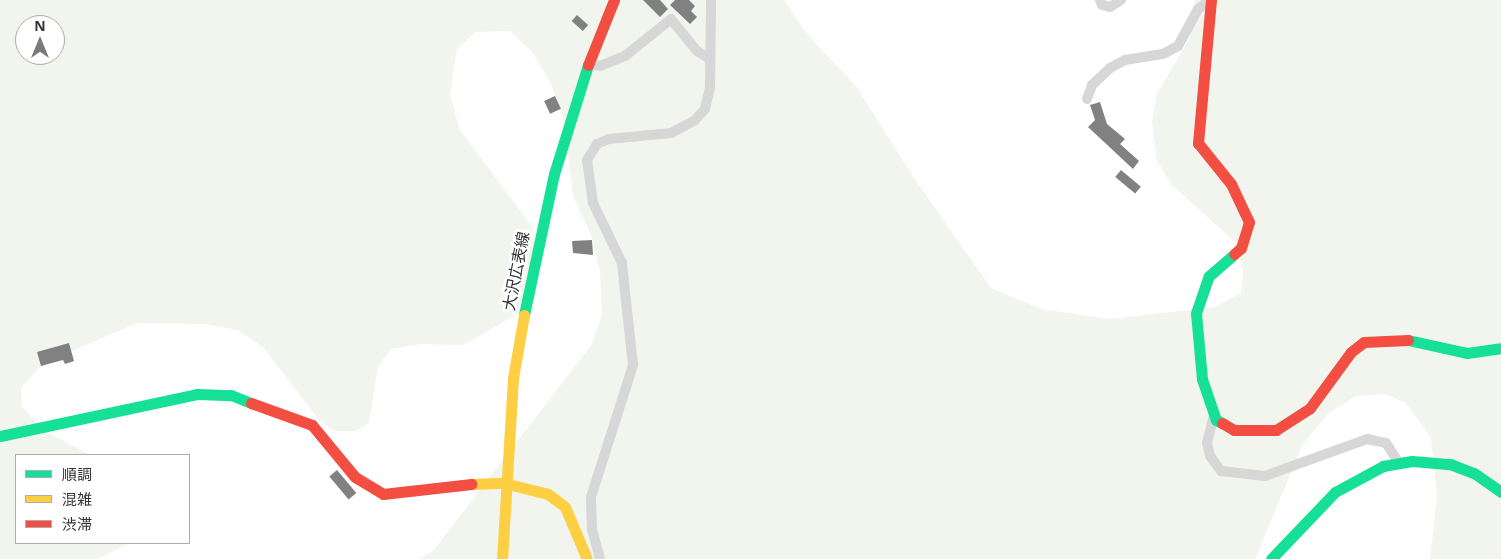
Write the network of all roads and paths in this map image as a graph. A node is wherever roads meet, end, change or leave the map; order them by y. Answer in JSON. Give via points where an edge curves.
{"nodes":[{"id":1,"x":614,"y":0,"type":"edge"},
{"id":2,"x":710,"y":0,"type":"edge"},
{"id":3,"x":1100,"y":0,"type":"edge"},
{"id":4,"x":1120,"y":0,"type":"edge"},
{"id":5,"x":1210,"y":0,"type":"edge"},
{"id":6,"x":708,"y":58,"type":"junction"},
{"id":7,"x":589,"y":64,"type":"junction"},
{"id":8,"x":1087,"y":99,"type":"dead end"},
{"id":9,"x":1501,"y":348,"type":"edge"},
{"id":10,"x":1214,"y":415,"type":"junction"},
{"id":11,"x":0,"y":436,"type":"edge"},
{"id":12,"x":1399,"y":463,"type":"junction"},
{"id":13,"x":504,"y":483,"type":"junction"},
{"id":14,"x":1501,"y":492,"type":"edge"},
{"id":15,"x":502,"y":559,"type":"edge"},
{"id":16,"x":588,"y":559,"type":"edge"},
{"id":17,"x":600,"y":559,"type":"edge"},
{"id":18,"x":1271,"y":559,"type":"edge"}],
"edges":[{"from":1,"to":7,"type":"street","name":"大沢広表線"},
{"from":2,"to":6,"type":"street"},
{"from":3,"to":4,"type":"street","via":[[1102,5],[1110,7]]},
{"from":5,"to":8,"type":"street","via":[[1198,9],[1178,46],[1163,54],[1125,60],[1110,68],[1092,85]]},
{"from":5,"to":10,"type":"street","via":[[1198,143],[1231,184],[1249,222],[1240,248],[1209,276],[1198,302],[1202,378]]},
{"from":6,"to":7,"type":"street","via":[[697,51],[671,19],[625,56],[600,66]]},
{"from":6,"to":17,"type":"street","via":[[709,97],[695,120],[658,137],[609,139],[597,144],[587,160],[593,203],[622,263],[633,365],[591,497],[592,529]]},
{"from":7,"to":13,"type":"street","name":"大沢広表線","via":[[554,174],[535,255],[513,378]]},
{"from":9,"to":10,"type":"street","via":[[1467,353],[1405,339],[1364,342],[1351,352],[1310,408],[1276,430],[1234,430]]},
{"from":10,"to":12,"type":"street","via":[[1207,443],[1210,456],[1221,471],[1265,476],[1367,438],[1386,443]]},
{"from":11,"to":13,"type":"street","via":[[196,394],[218,393],[286,412],[312,425],[355,477],[383,494],[446,484]]},
{"from":12,"to":14,"type":"street","via":[[1450,464],[1474,473]]},
{"from":12,"to":18,"type":"street","via":[[1348,482]]},
{"from":13,"to":15,"type":"street","name":"大沢広表線"},
{"from":13,"to":16,"type":"street","via":[[558,500]]}]}
